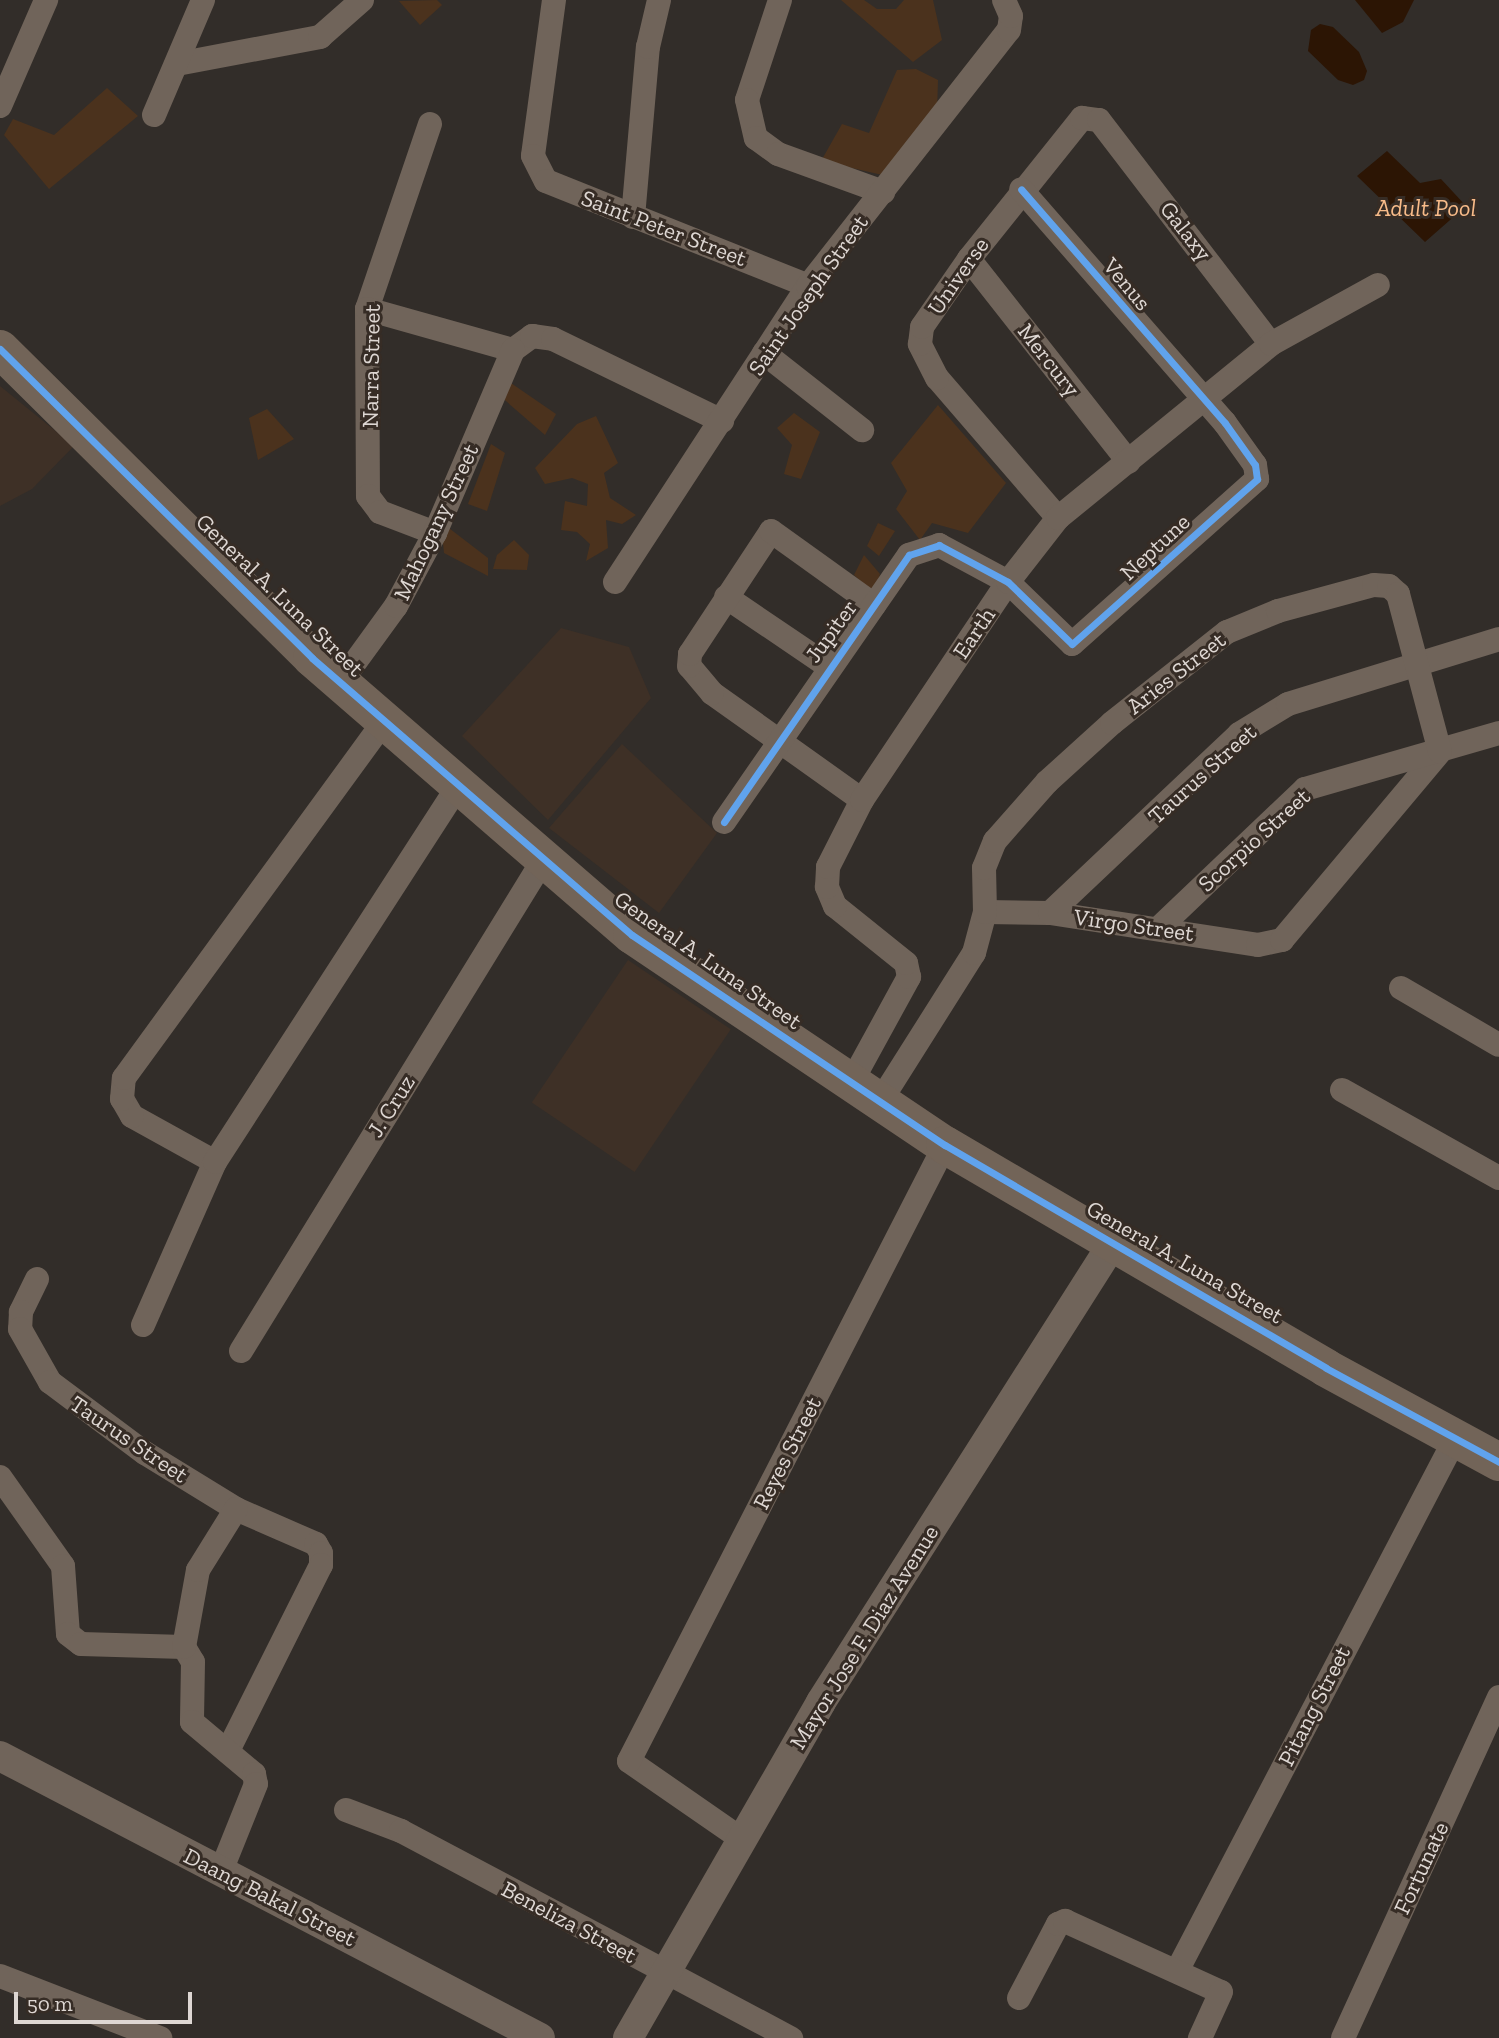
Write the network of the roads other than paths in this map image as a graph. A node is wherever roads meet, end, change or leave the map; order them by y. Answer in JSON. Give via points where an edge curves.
{"nodes":[{"id":1,"x":46,"y":0,"type":"edge"},
{"id":2,"x":203,"y":0,"type":"edge"},
{"id":3,"x":362,"y":0,"type":"edge"},
{"id":4,"x":554,"y":0,"type":"edge"},
{"id":5,"x":659,"y":0,"type":"edge"},
{"id":6,"x":780,"y":0,"type":"edge"},
{"id":7,"x":1007,"y":8,"type":"edge"},
{"id":8,"x":177,"y":64,"type":"junction"},
{"id":9,"x":0,"y":106,"type":"edge"},
{"id":10,"x":154,"y":114,"type":"dead end"},
{"id":11,"x":1099,"y":120,"type":"joint"},
{"id":12,"x":430,"y":124,"type":"dead end"},
{"id":13,"x":1021,"y":189,"type":"junction"},
{"id":14,"x":883,"y":192,"type":"junction"},
{"id":15,"x":633,"y":217,"type":"junction"},
{"id":16,"x":969,"y":259,"type":"junction"},
{"id":17,"x":1378,"y":285,"type":"dead end"},
{"id":18,"x":808,"y":286,"type":"junction"},
{"id":19,"x":367,"y":309,"type":"junction"},
{"id":20,"x":1271,"y":344,"type":"junction"},
{"id":21,"x":0,"y":349,"type":"edge"},
{"id":22,"x":513,"y":350,"type":"junction"},
{"id":23,"x":764,"y":353,"type":"junction"},
{"id":24,"x":1203,"y":403,"type":"junction"},
{"id":25,"x":722,"y":421,"type":"junction"},
{"id":26,"x":862,"y":429,"type":"dead end"},
{"id":27,"x":1129,"y":461,"type":"junction"},
{"id":28,"x":1058,"y":518,"type":"junction"},
{"id":29,"x":435,"y":533,"type":"junction"},
{"id":30,"x":615,"y":582,"type":"dead end"},
{"id":31,"x":1008,"y":582,"type":"junction"},
{"id":32,"x":726,"y":597,"type":"junction"},
{"id":33,"x":874,"y":605,"type":"junction"},
{"id":34,"x":1499,"y":639,"type":"edge"},
{"id":35,"x":828,"y":666,"type":"junction"},
{"id":36,"x":1416,"y":667,"type":"junction"},
{"id":37,"x":340,"y":683,"type":"junction"},
{"id":38,"x":384,"y":721,"type":"junction"},
{"id":39,"x":1499,"y":733,"type":"edge"},
{"id":40,"x":780,"y":740,"type":"junction"},
{"id":41,"x":1440,"y":752,"type":"junction"},
{"id":42,"x":458,"y":786,"type":"junction"},
{"id":43,"x":862,"y":800,"type":"junction"},
{"id":44,"x":724,"y":822,"type":"dead end"},
{"id":45,"x":542,"y":862,"type":"junction"},
{"id":46,"x":985,"y":912,"type":"junction"},
{"id":47,"x":1051,"y":913,"type":"junction"},
{"id":48,"x":1160,"y":927,"type":"junction"},
{"id":49,"x":1401,"y":988,"type":"dead end"},
{"id":50,"x":1499,"y":1045,"type":"edge"},
{"id":51,"x":867,"y":1090,"type":"junction"},
{"id":52,"x":1342,"y":1090,"type":"dead end"},
{"id":53,"x":945,"y":1145,"type":"junction"},
{"id":54,"x":215,"y":1162,"type":"junction"},
{"id":55,"x":1499,"y":1178,"type":"edge"},
{"id":56,"x":1113,"y":1243,"type":"junction"},
{"id":57,"x":37,"y":1279,"type":"dead end"},
{"id":58,"x":143,"y":1325,"type":"dead end"},
{"id":59,"x":241,"y":1351,"type":"dead end"},
{"id":60,"x":1454,"y":1441,"type":"junction"},
{"id":61,"x":1499,"y":1462,"type":"edge"},
{"id":62,"x":0,"y":1477,"type":"edge"},
{"id":63,"x":236,"y":1509,"type":"junction"},
{"id":64,"x":184,"y":1647,"type":"junction"},
{"id":65,"x":1499,"y":1697,"type":"edge"},
{"id":66,"x":228,"y":1751,"type":"junction"},
{"id":67,"x":0,"y":1756,"type":"edge"},
{"id":68,"x":346,"y":1810,"type":"dead end"},
{"id":69,"x":740,"y":1838,"type":"junction"},
{"id":70,"x":221,"y":1871,"type":"junction"},
{"id":71,"x":1177,"y":1971,"type":"junction"},
{"id":72,"x":663,"y":1973,"type":"junction"},
{"id":73,"x":0,"y":1976,"type":"edge"},
{"id":74,"x":1019,"y":1997,"type":"dead end"},
{"id":75,"x":160,"y":2038,"type":"edge"},
{"id":76,"x":540,"y":2038,"type":"edge"},
{"id":77,"x":628,"y":2038,"type":"edge"},
{"id":78,"x":791,"y":2038,"type":"edge"},
{"id":79,"x":1200,"y":2038,"type":"edge"},
{"id":80,"x":1343,"y":2038,"type":"edge"}],
"edges":[{"from":1,"to":9,"type":"street"},
{"from":2,"to":8,"type":"street"},
{"from":3,"to":8,"type":"street","via":[[320,37]]},
{"from":4,"to":15,"type":"street","name":"Saint Peter Street","via":[[533,156],[546,181]]},
{"from":5,"to":15,"type":"street","via":[[648,47]]},
{"from":6,"to":14,"type":"street","via":[[747,100],[755,138],[778,154]]},
{"from":7,"to":14,"type":"street","name":"Saint Joseph Street","via":[[1009,30]]},
{"from":8,"to":10,"type":"street"},
{"from":11,"to":13,"type":"street","name":"Universe","via":[[1082,118]]},
{"from":11,"to":20,"type":"street","name":"Galaxy"},
{"from":12,"to":19,"type":"street","name":"Narra Street"},
{"from":13,"to":16,"type":"street","name":"Universe"},
{"from":13,"to":24,"type":"street","name":"Venus"},
{"from":14,"to":18,"type":"street","name":"Saint Joseph Street"},
{"from":15,"to":18,"type":"street","name":"Saint Peter Street"},
{"from":16,"to":27,"type":"street","name":"Mercury"},
{"from":16,"to":28,"type":"street","name":"Universe","via":[[922,327],[920,344],[937,378]]},
{"from":17,"to":20,"type":"street","name":"Earth"},
{"from":18,"to":23,"type":"street","name":"Saint Joseph Street"},
{"from":19,"to":22,"type":"street"},
{"from":19,"to":29,"type":"street","name":"Narra Street","via":[[368,496],[380,512]]},
{"from":20,"to":24,"type":"street","name":"Earth"},
{"from":21,"to":37,"type":"main road","name":"General A. Luna Street"},
{"from":22,"to":25,"type":"street","via":[[532,336],[553,339]]},
{"from":22,"to":29,"type":"street","name":"Mahogany Street"},
{"from":23,"to":25,"type":"street","name":"Saint Joseph Street"},
{"from":23,"to":26,"type":"street"},
{"from":24,"to":27,"type":"street","name":"Earth"},
{"from":24,"to":31,"type":"street","name":"Neptune","via":[[1255,465],[1257,479],[1166,563],[1072,644]]},
{"from":25,"to":30,"type":"street","name":"Saint Joseph Street"},
{"from":27,"to":28,"type":"street","name":"Earth"},
{"from":28,"to":31,"type":"street","name":"Earth"},
{"from":29,"to":37,"type":"street","name":"Mahogany Street","via":[[396,606]]},
{"from":31,"to":33,"type":"street","name":"Jupiter","via":[[939,545],[922,547],[909,555]]},
{"from":31,"to":43,"type":"street","name":"Earth"},
{"from":32,"to":33,"type":"street","via":[[771,531]]},
{"from":32,"to":35,"type":"street"},
{"from":32,"to":40,"type":"street","via":[[690,654],[689,666],[712,693]]},
{"from":33,"to":35,"type":"street","name":"Jupiter"},
{"from":34,"to":36,"type":"street","name":"Taurus Street"},
{"from":35,"to":40,"type":"street","name":"Jupiter"},
{"from":36,"to":41,"type":"street"},
{"from":36,"to":46,"type":"street","name":"Aries Street","via":[[1398,594],[1389,586],[1374,585],[1278,611],[1227,632],[1112,723],[1047,782],[995,841],[984,868]]},
{"from":36,"to":47,"type":"street","name":"Taurus Street","via":[[1288,705],[1239,734]]},
{"from":37,"to":38,"type":"main road","name":"General A. Luna Street"},
{"from":38,"to":42,"type":"main road","name":"General A. Luna Street"},
{"from":38,"to":54,"type":"street","via":[[226,930],[124,1078],[122,1099],[132,1116]]},
{"from":39,"to":41,"type":"street","name":"Scorpio Street"},
{"from":40,"to":43,"type":"street"},
{"from":40,"to":44,"type":"street","name":"Jupiter"},
{"from":41,"to":48,"type":"street","name":"Scorpio Street","via":[[1305,789]]},
{"from":41,"to":48,"type":"street","name":"Virgo Street","via":[[1282,940],[1258,945]]},
{"from":42,"to":45,"type":"main road","name":"General A. Luna Street"},
{"from":42,"to":54,"type":"street"},
{"from":43,"to":51,"type":"street","name":"Earth","via":[[828,867],[827,887],[835,906],[906,963],[909,977]]},
{"from":45,"to":51,"type":"main road","name":"General A. Luna Street","via":[[688,975]]},
{"from":45,"to":59,"type":"street","name":"J. Cruz"},
{"from":46,"to":47,"type":"street","name":"Virgo Street"},
{"from":46,"to":51,"type":"street","via":[[974,953]]},
{"from":47,"to":48,"type":"street","name":"Virgo Street"},
{"from":49,"to":50,"type":"street"},
{"from":51,"to":53,"type":"main road","name":"General A. Luna Street"},
{"from":52,"to":55,"type":"street"},
{"from":53,"to":56,"type":"main road","name":"General A. Luna Street"},
{"from":53,"to":69,"type":"street","name":"Reyes Street","via":[[629,1761]]},
{"from":54,"to":58,"type":"street"},
{"from":56,"to":60,"type":"main road","name":"General A. Luna Street"},
{"from":56,"to":69,"type":"street","name":"Mayor Jose F. Diaz Avenue"},
{"from":57,"to":63,"type":"street","name":"Taurus Street","via":[[22,1312],[20,1329],[50,1382],[89,1416]]},
{"from":60,"to":61,"type":"main road","name":"General A. Luna Street"},
{"from":60,"to":71,"type":"street","name":"Pitang Street"},
{"from":62,"to":64,"type":"street","via":[[63,1566],[68,1634],[81,1644]]},
{"from":63,"to":64,"type":"street","via":[[198,1570]]},
{"from":63,"to":66,"type":"street","name":"Taurus Street","via":[[316,1544],[321,1565]]},
{"from":64,"to":66,"type":"street","via":[[192,1662],[192,1722]]},
{"from":65,"to":80,"type":"street","name":"Fortunate"},
{"from":66,"to":70,"type":"street","via":[[254,1774],[256,1784]]},
{"from":67,"to":70,"type":"street","name":"Daang Bakal Street"},
{"from":68,"to":72,"type":"street","name":"Beneliza Street","via":[[401,1831]]},
{"from":69,"to":72,"type":"street","name":"Mayor Jose F. Diaz Avenue"},
{"from":70,"to":76,"type":"street","name":"Daang Bakal Street"},
{"from":71,"to":74,"type":"street","via":[[1063,1921]]},
{"from":71,"to":79,"type":"street","via":[[1221,1992]]},
{"from":72,"to":77,"type":"street","name":"Mayor Jose F. Diaz Avenue"},
{"from":72,"to":78,"type":"street","name":"Beneliza Street"},
{"from":73,"to":75,"type":"street"}]}
